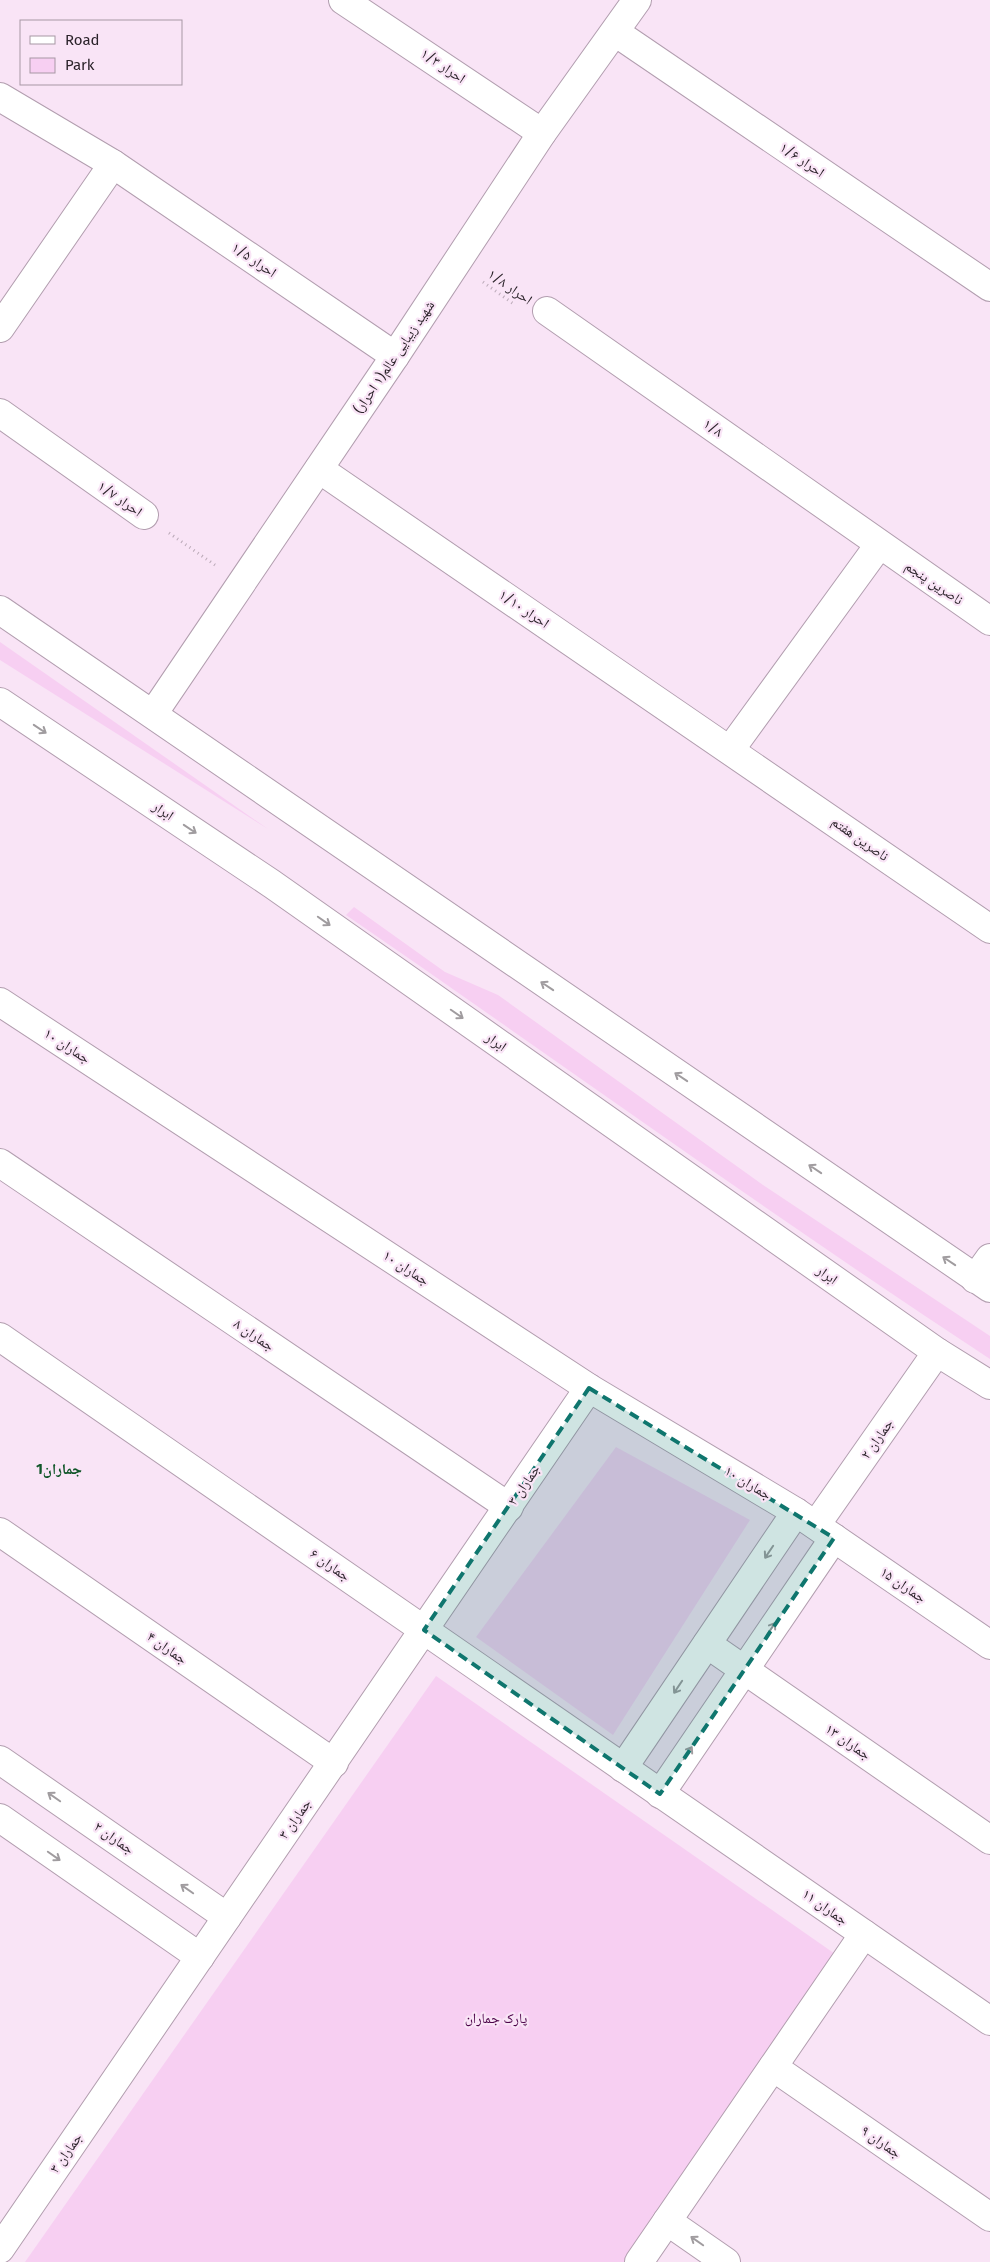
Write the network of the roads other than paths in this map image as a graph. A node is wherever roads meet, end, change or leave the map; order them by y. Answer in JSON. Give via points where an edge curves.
{"nodes":[{"id":1,"x":344,"y":0,"type":"edge"},
{"id":2,"x":637,"y":0,"type":"edge"},
{"id":3,"x":615,"y":32,"type":"junction"},
{"id":4,"x":0,"y":98,"type":"edge"},
{"id":5,"x":542,"y":133,"type":"junction"},
{"id":6,"x":113,"y":164,"type":"junction"},
{"id":7,"x":990,"y":287,"type":"edge"},
{"id":8,"x":547,"y":311,"type":"road end"},
{"id":9,"x":0,"y":328,"type":"edge"},
{"id":10,"x":395,"y":356,"type":"junction"},
{"id":11,"x":0,"y":413,"type":"edge"},
{"id":12,"x":319,"y":469,"type":"junction"},
{"id":13,"x":144,"y":515,"type":"road end"},
{"id":14,"x":879,"y":545,"type":"junction"},
{"id":15,"x":0,"y":610,"type":"edge"},
{"id":16,"x":990,"y":621,"type":"edge"},
{"id":17,"x":0,"y":702,"type":"edge"},
{"id":18,"x":152,"y":714,"type":"junction"},
{"id":19,"x":730,"y":750,"type":"junction"},
{"id":20,"x":990,"y":929,"type":"edge"},
{"id":21,"x":0,"y":1002,"type":"edge"},
{"id":22,"x":0,"y":1163,"type":"edge"},
{"id":23,"x":985,"y":1275,"type":"edge"},
{"id":24,"x":0,"y":1337,"type":"edge"},
{"id":25,"x":937,"y":1352,"type":"junction"},
{"id":26,"x":990,"y":1385,"type":"edge"},
{"id":27,"x":589,"y":1388,"type":"junction"},
{"id":28,"x":509,"y":1507,"type":"junction"},
{"id":29,"x":815,"y":1525,"type":"junction"},
{"id":30,"x":0,"y":1532,"type":"edge"},
{"id":31,"x":424,"y":1630,"type":"junction"},
{"id":32,"x":707,"y":1644,"type":"junction"},
{"id":33,"x":990,"y":1645,"type":"edge"},
{"id":34,"x":744,"y":1670,"type":"junction"},
{"id":35,"x":0,"y":1760,"type":"edge"},
{"id":36,"x":334,"y":1763,"type":"junction"},
{"id":37,"x":623,"y":1768,"type":"junction"},
{"id":38,"x":660,"y":1794,"type":"junction"},
{"id":39,"x":0,"y":1818,"type":"edge"},
{"id":40,"x":990,"y":1840,"type":"edge"},
{"id":41,"x":227,"y":1917,"type":"junction"},
{"id":42,"x":864,"y":1934,"type":"junction"},
{"id":43,"x":200,"y":1957,"type":"junction"},
{"id":44,"x":990,"y":2021,"type":"edge"},
{"id":45,"x":773,"y":2067,"type":"junction"},
{"id":46,"x":990,"y":2217,"type":"edge"},
{"id":47,"x":667,"y":2221,"type":"junction"},
{"id":48,"x":0,"y":2249,"type":"edge"},
{"id":49,"x":640,"y":2262,"type":"edge"},
{"id":50,"x":726,"y":2262,"type":"edge"}],
"edges":[{"from":1,"to":5,"type":"street","name":"۱/۳ احرار"},
{"from":2,"to":3,"type":"street","name":"شهید زیبایی عالم(۱ احرار)"},
{"from":3,"to":5,"type":"street","name":"شهید زیبایی عالم(۱ احرار)"},
{"from":3,"to":7,"type":"street","name":"۱/۶ احرار"},
{"from":4,"to":6,"type":"street","name":"۱/۵ احرار"},
{"from":5,"to":10,"type":"street","name":"شهید زیبایی عالم(۱ احرار)"},
{"from":6,"to":9,"type":"street"},
{"from":6,"to":10,"type":"street","name":"۱/۵ احرار"},
{"from":8,"to":14,"type":"street","name":"۱/۸"},
{"from":10,"to":12,"type":"street","name":"شهید زیبایی عالم(۱ احرار)"},
{"from":11,"to":13,"type":"street","name":"۱/۷ احرار"},
{"from":12,"to":18,"type":"street","name":"شهید زیبایی عالم(۱ احرار)"},
{"from":12,"to":19,"type":"street","name":"۱/۱۰ احرار"},
{"from":14,"to":16,"type":"street","name":"ناصرین پنجم"},
{"from":14,"to":19,"type":"street"},
{"from":15,"to":18,"type":"street"},
{"from":17,"to":25,"type":"street","name":"ابرار","one_way":true,"via":[[272,884]]},
{"from":23,"to":18,"type":"street","one_way":true},
{"from":19,"to":20,"type":"street","name":"ناصرین هفتم"},
{"from":21,"to":27,"type":"street","name":"جماران ۱۰"},
{"from":22,"to":28,"type":"street","name":"جماران ۸"},
{"from":24,"to":31,"type":"street","name":"جماران ۶"},
{"from":25,"to":26,"type":"street","name":"ابرار"},
{"from":25,"to":29,"type":"street","name":"جماران ۲"},
{"from":27,"to":28,"type":"street","name":"جماران ۳"},
{"from":27,"to":29,"type":"street","name":"جماران ۱۰"},
{"from":28,"to":31,"type":"street","name":"جماران ۳"},
{"from":29,"to":32,"type":"street","one_way":true},
{"from":29,"to":33,"type":"street","name":"جماران ۱۵"},
{"from":34,"to":29,"type":"street","one_way":true},
{"from":30,"to":36,"type":"street","name":"جماران ۴"},
{"from":31,"to":36,"type":"street","name":"جماران ۳"},
{"from":31,"to":37,"type":"street","name":"جماران ۶"},
{"from":32,"to":34,"type":"street","name":"جماران ۱۳"},
{"from":32,"to":37,"type":"street","one_way":true},
{"from":38,"to":34,"type":"street","one_way":true},
{"from":34,"to":40,"type":"street","name":"جماران ۱۳"},
{"from":41,"to":35,"type":"street","name":"جماران ۲","one_way":true},
{"from":36,"to":41,"type":"street","name":"جماران ۳"},
{"from":37,"to":38,"type":"street","name":"جماران ۶"},
{"from":38,"to":42,"type":"street","name":"جماران ۱۱"},
{"from":39,"to":43,"type":"street","one_way":true},
{"from":41,"to":43,"type":"street","name":"جماران ۳"},
{"from":42,"to":44,"type":"street","name":"جماران ۱۱"},
{"from":42,"to":45,"type":"street"},
{"from":43,"to":48,"type":"street","name":"جماران ۳"},
{"from":45,"to":46,"type":"street","name":"جماران ۹"},
{"from":45,"to":47,"type":"street"},
{"from":47,"to":49,"type":"street"},
{"from":50,"to":47,"type":"street","one_way":true}]}
